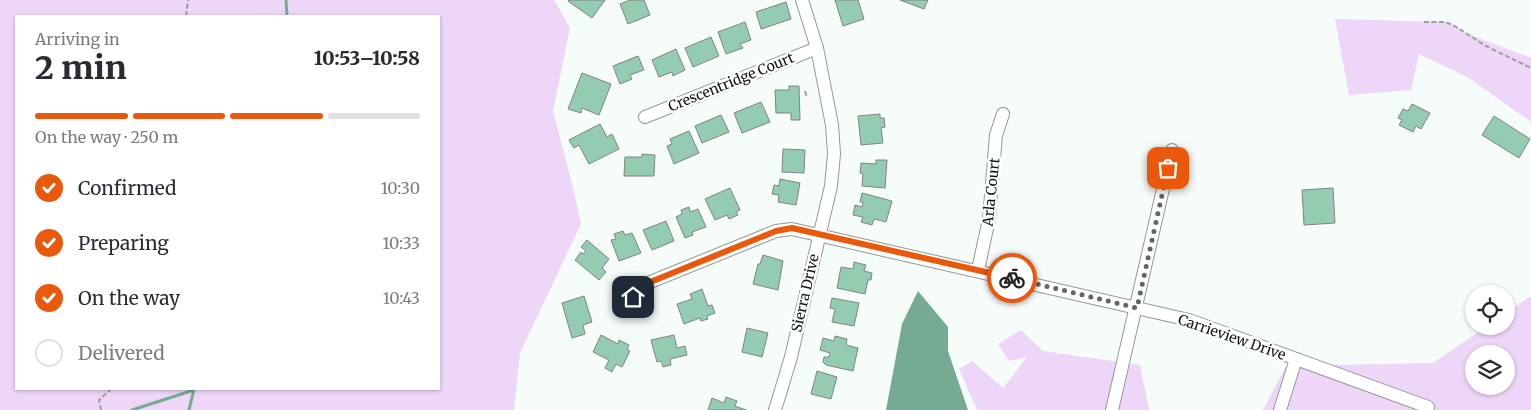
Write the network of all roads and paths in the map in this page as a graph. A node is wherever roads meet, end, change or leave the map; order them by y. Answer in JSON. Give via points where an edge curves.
{"nodes":[{"id":1,"x":188,"y":0,"type":"edge"},
{"id":2,"x":802,"y":0,"type":"edge"},
{"id":3,"x":186,"y":15,"type":"edge"},
{"id":4,"x":1424,"y":22,"type":"dead end"},
{"id":5,"x":818,"y":48,"type":"junction"},
{"id":6,"x":1531,"y":68,"type":"edge"},
{"id":7,"x":805,"y":91,"type":"dead end"},
{"id":8,"x":807,"y":98,"type":"dead end"},
{"id":9,"x":1003,"y":114,"type":"dead end"},
{"id":10,"x":645,"y":117,"type":"dead end"},
{"id":11,"x":1172,"y":150,"type":"dead end"},
{"id":12,"x":819,"y":234,"type":"junction"},
{"id":13,"x":978,"y":270,"type":"junction"},
{"id":14,"x":633,"y":297,"type":"dead end"},
{"id":15,"x":1137,"y":308,"type":"junction"},
{"id":16,"x":1296,"y":359,"type":"junction"},
{"id":17,"x":109,"y":390,"type":"edge"},
{"id":18,"x":1428,"y":407,"type":"dead end"},
{"id":19,"x":101,"y":410,"type":"edge"},
{"id":20,"x":775,"y":410,"type":"edge"},
{"id":21,"x":1112,"y":410,"type":"edge"},
{"id":22,"x":1280,"y":410,"type":"edge"}],
"edges":[{"from":1,"to":3,"type":"path"},
{"from":2,"to":5,"type":"street","name":"Sierra Drive"},
{"from":4,"to":6,"type":"path","via":[[1453,25]]},
{"from":5,"to":10,"type":"street","name":"Crescentridge Court"},
{"from":5,"to":12,"type":"street","name":"Sierra Drive","via":[[834,154],[831,186]]},
{"from":7,"to":8,"type":"path"},
{"from":9,"to":13,"type":"street","name":"Arla Court","via":[[996,135],[990,219]]},
{"from":11,"to":15,"type":"street"},
{"from":12,"to":13,"type":"street","name":"Carrieview Drive"},
{"from":12,"to":14,"type":"street","name":"Carrieview Drive","via":[[792,228],[776,231],[643,285]]},
{"from":12,"to":20,"type":"street","name":"Sierra Drive","via":[[791,357]]},
{"from":13,"to":15,"type":"street","name":"Carrieview Drive"},
{"from":15,"to":16,"type":"street","name":"Carrieview Drive","via":[[1189,320]]},
{"from":15,"to":21,"type":"street"},
{"from":16,"to":18,"type":"street","name":"Carrieview Drive"},
{"from":16,"to":22,"type":"street"},
{"from":17,"to":19,"type":"path","via":[[99,400]]}]}
